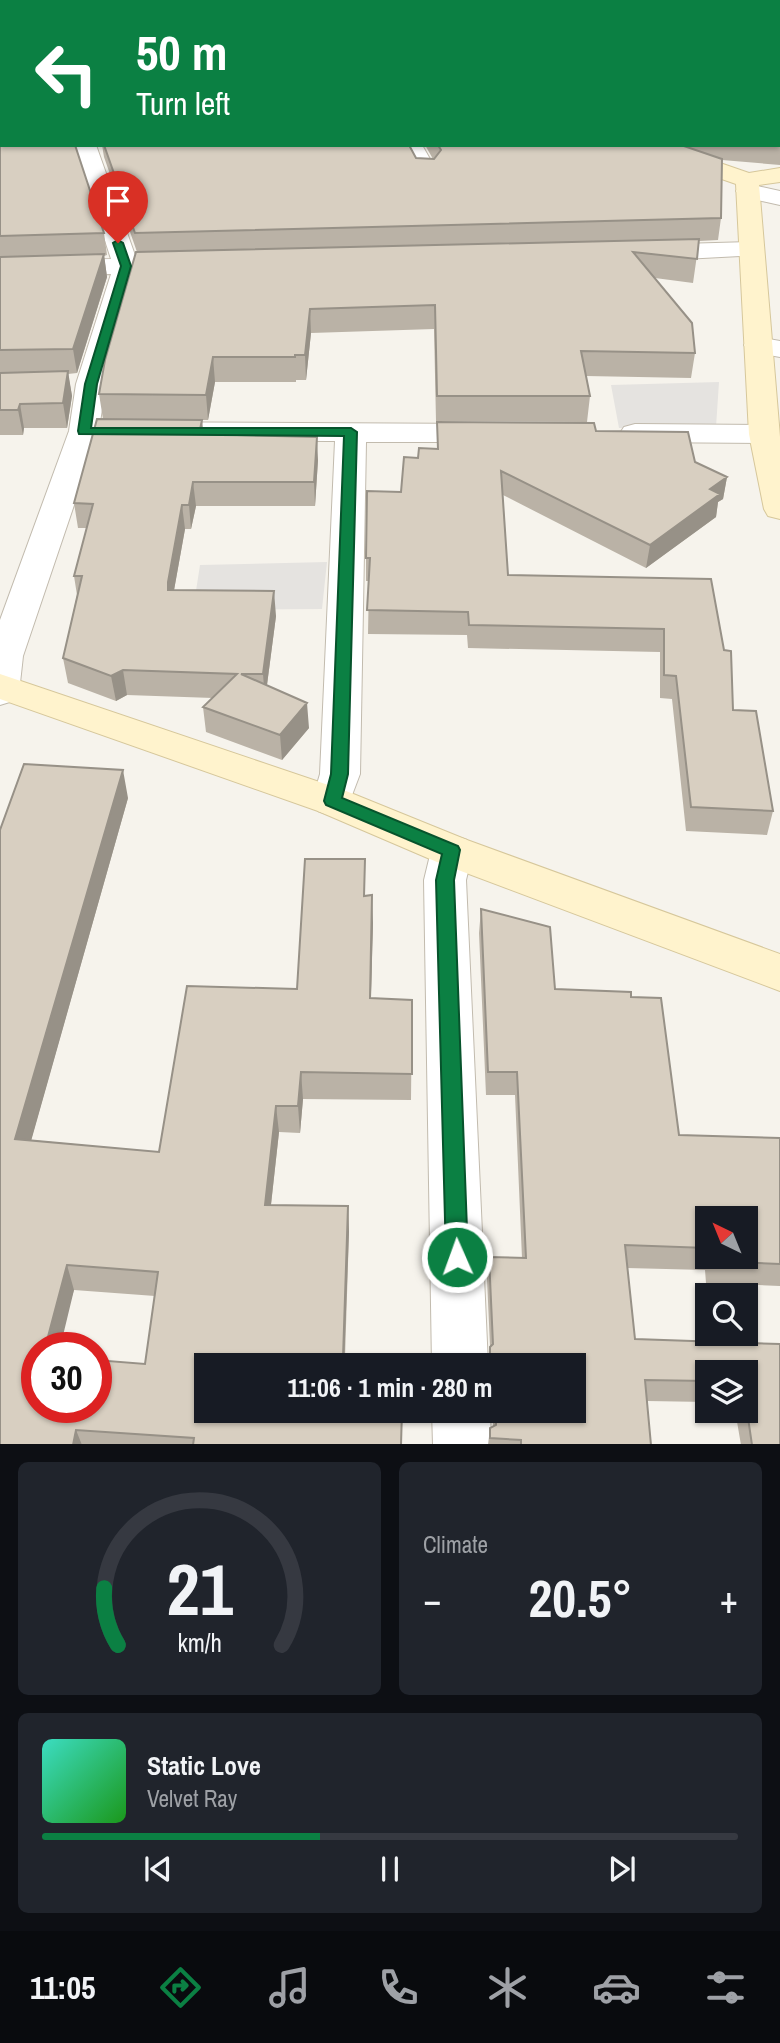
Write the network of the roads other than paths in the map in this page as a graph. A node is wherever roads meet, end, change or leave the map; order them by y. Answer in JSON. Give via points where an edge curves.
{"nodes":[{"id":1,"x":412,"y":147,"type":"edge"},
{"id":2,"x":651,"y":147,"type":"edge"},
{"id":3,"x":87,"y":149,"type":"edge"},
{"id":4,"x":426,"y":173,"type":"edge"},
{"id":5,"x":780,"y":175,"type":"edge"},
{"id":6,"x":747,"y":186,"type":"junction"},
{"id":7,"x":780,"y":198,"type":"edge"},
{"id":8,"x":750,"y":250,"type":"junction"},
{"id":9,"x":625,"y":254,"type":"edge"},
{"id":10,"x":209,"y":264,"type":"edge"},
{"id":11,"x":126,"y":266,"type":"junction"},
{"id":12,"x":0,"y":269,"type":"edge"},
{"id":13,"x":769,"y":347,"type":"edge"},
{"id":14,"x":84,"y":431,"type":"junction"},
{"id":15,"x":351,"y":432,"type":"junction"},
{"id":16,"x":516,"y":433,"type":"edge"},
{"id":17,"x":612,"y":433,"type":"edge"},
{"id":18,"x":764,"y":434,"type":"junction"},
{"id":19,"x":775,"y":470,"type":"edge"},
{"id":20,"x":780,"y":509,"type":"edge"},
{"id":21,"x":1,"y":688,"type":"edge"},
{"id":22,"x":332,"y":801,"type":"junction"},
{"id":23,"x":452,"y":850,"type":"junction"},
{"id":24,"x":780,"y":973,"type":"edge"},
{"id":25,"x":460,"y":1353,"type":"edge"},
{"id":26,"x":461,"y":1423,"type":"edge"},
{"id":27,"x":462,"y":1444,"type":"edge"}],
"edges":[{"from":1,"to":4,"type":"street"},
{"from":2,"to":6,"type":"street"},
{"from":3,"to":11,"type":"street"},
{"from":5,"to":6,"type":"street"},
{"from":6,"to":7,"type":"street"},
{"from":6,"to":8,"type":"street"},
{"from":8,"to":9,"type":"street"},
{"from":8,"to":13,"type":"street"},
{"from":10,"to":11,"type":"street"},
{"from":11,"to":12,"type":"street"},
{"from":11,"to":14,"type":"street","via":[[78,384]]},
{"from":13,"to":18,"type":"street"},
{"from":14,"to":15,"type":"street"},
{"from":14,"to":21,"type":"street","via":[[5,656]]},
{"from":15,"to":16,"type":"street"},
{"from":15,"to":22,"type":"street","via":[[340,774]]},
{"from":17,"to":18,"type":"street"},
{"from":18,"to":19,"type":"street"},
{"from":19,"to":20,"type":"street"},
{"from":21,"to":22,"type":"street"},
{"from":22,"to":23,"type":"street"},
{"from":23,"to":24,"type":"street"},
{"from":23,"to":25,"type":"street","via":[[445,880]]},
{"from":26,"to":27,"type":"street"}]}
